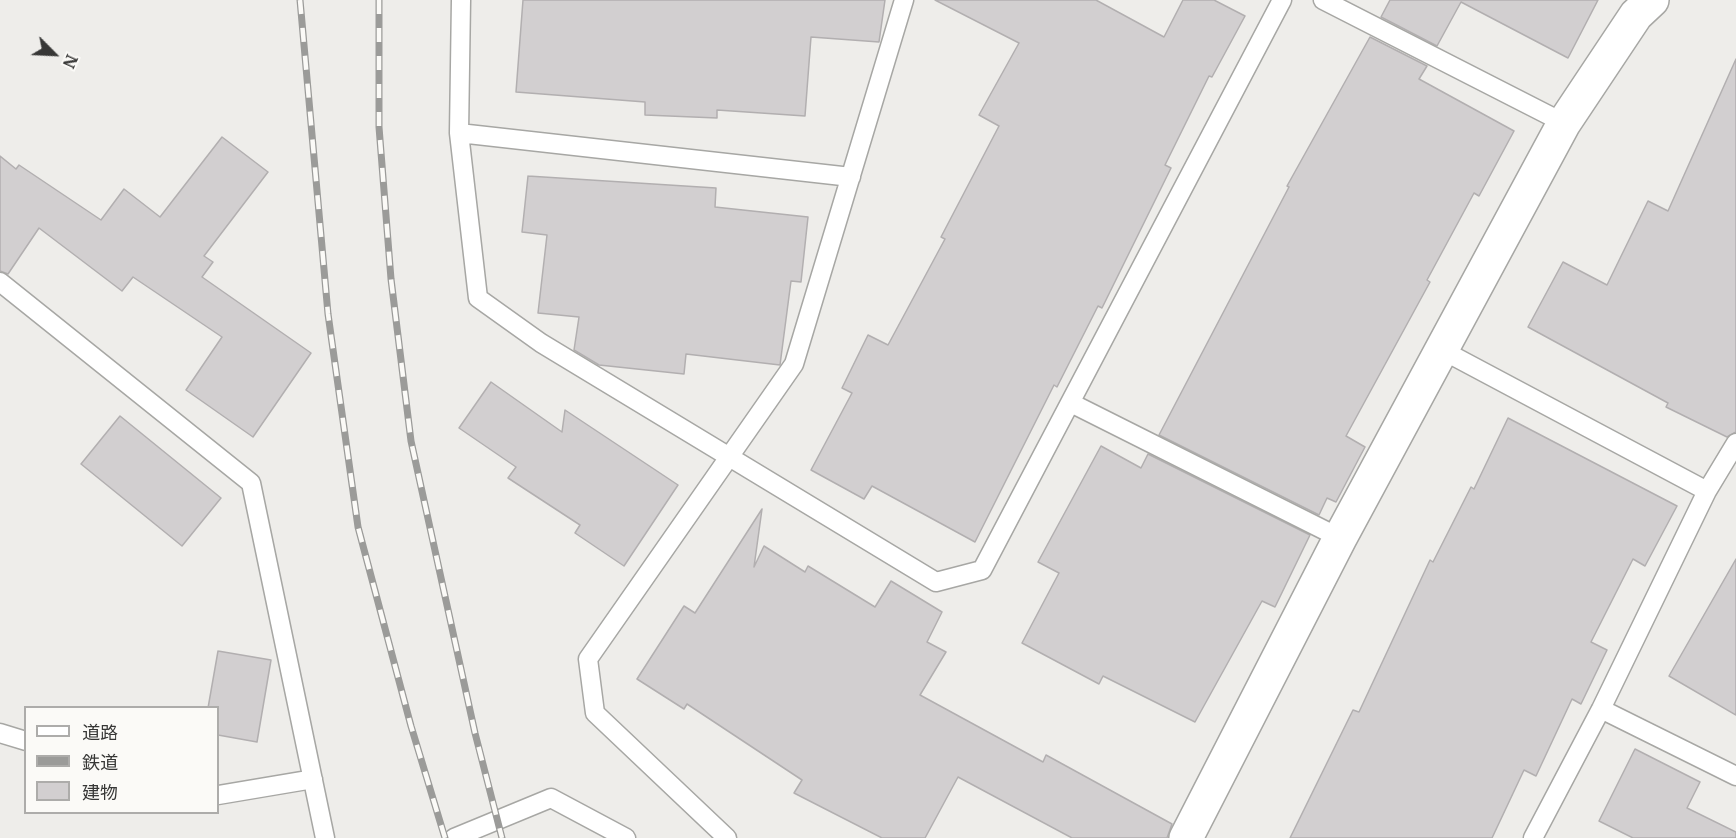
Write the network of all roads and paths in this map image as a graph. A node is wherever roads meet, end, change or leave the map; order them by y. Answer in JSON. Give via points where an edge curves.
{"nodes":[{"id":1,"x":461,"y":0,"type":"edge"},
{"id":2,"x":904,"y":0,"type":"edge"},
{"id":3,"x":1282,"y":0,"type":"edge"},
{"id":4,"x":1323,"y":0,"type":"edge"},
{"id":5,"x":1652,"y":0,"type":"edge"},
{"id":6,"x":1564,"y":123,"type":"junction"},
{"id":7,"x":459,"y":133,"type":"junction"},
{"id":8,"x":851,"y":177,"type":"junction"},
{"id":9,"x":0,"y":282,"type":"edge"},
{"id":10,"x":1442,"y":351,"type":"junction"},
{"id":11,"x":1071,"y":403,"type":"junction"},
{"id":12,"x":1736,"y":443,"type":"edge"},
{"id":13,"x":728,"y":457,"type":"junction"},
{"id":14,"x":1707,"y":491,"type":"junction"},
{"id":15,"x":1340,"y":538,"type":"junction"},
{"id":16,"x":1601,"y":710,"type":"junction"},
{"id":17,"x":0,"y":733,"type":"edge"},
{"id":18,"x":24,"y":740,"type":"edge"},
{"id":19,"x":1736,"y":776,"type":"edge"},
{"id":20,"x":313,"y":779,"type":"junction"},
{"id":21,"x":219,"y":795,"type":"edge"},
{"id":22,"x":325,"y":838,"type":"edge"},
{"id":23,"x":454,"y":838,"type":"edge"},
{"id":24,"x":626,"y":838,"type":"edge"},
{"id":25,"x":727,"y":838,"type":"edge"},
{"id":26,"x":1186,"y":838,"type":"edge"},
{"id":27,"x":1533,"y":838,"type":"edge"}],
"edges":[{"from":1,"to":7,"type":"lane"},
{"from":2,"to":8,"type":"lane"},
{"from":3,"to":11,"type":"lane"},
{"from":4,"to":6,"type":"lane"},
{"from":5,"to":6,"type":"street","via":[[1635,15]]},
{"from":6,"to":10,"type":"street"},
{"from":7,"to":8,"type":"lane"},
{"from":7,"to":13,"type":"lane","via":[[478,298],[541,343]]},
{"from":8,"to":13,"type":"lane","via":[[794,364]]},
{"from":9,"to":20,"type":"lane","via":[[251,483]]},
{"from":10,"to":14,"type":"lane"},
{"from":10,"to":15,"type":"street"},
{"from":11,"to":13,"type":"lane","via":[[982,570],[936,582]]},
{"from":11,"to":15,"type":"lane"},
{"from":12,"to":14,"type":"lane"},
{"from":13,"to":25,"type":"lane","via":[[588,659],[595,713]]},
{"from":14,"to":16,"type":"lane"},
{"from":15,"to":26,"type":"street"},
{"from":16,"to":19,"type":"lane"},
{"from":16,"to":27,"type":"lane"},
{"from":17,"to":18,"type":"lane"},
{"from":20,"to":21,"type":"lane"},
{"from":20,"to":22,"type":"lane"},
{"from":23,"to":24,"type":"lane","via":[[551,798]]}]}
